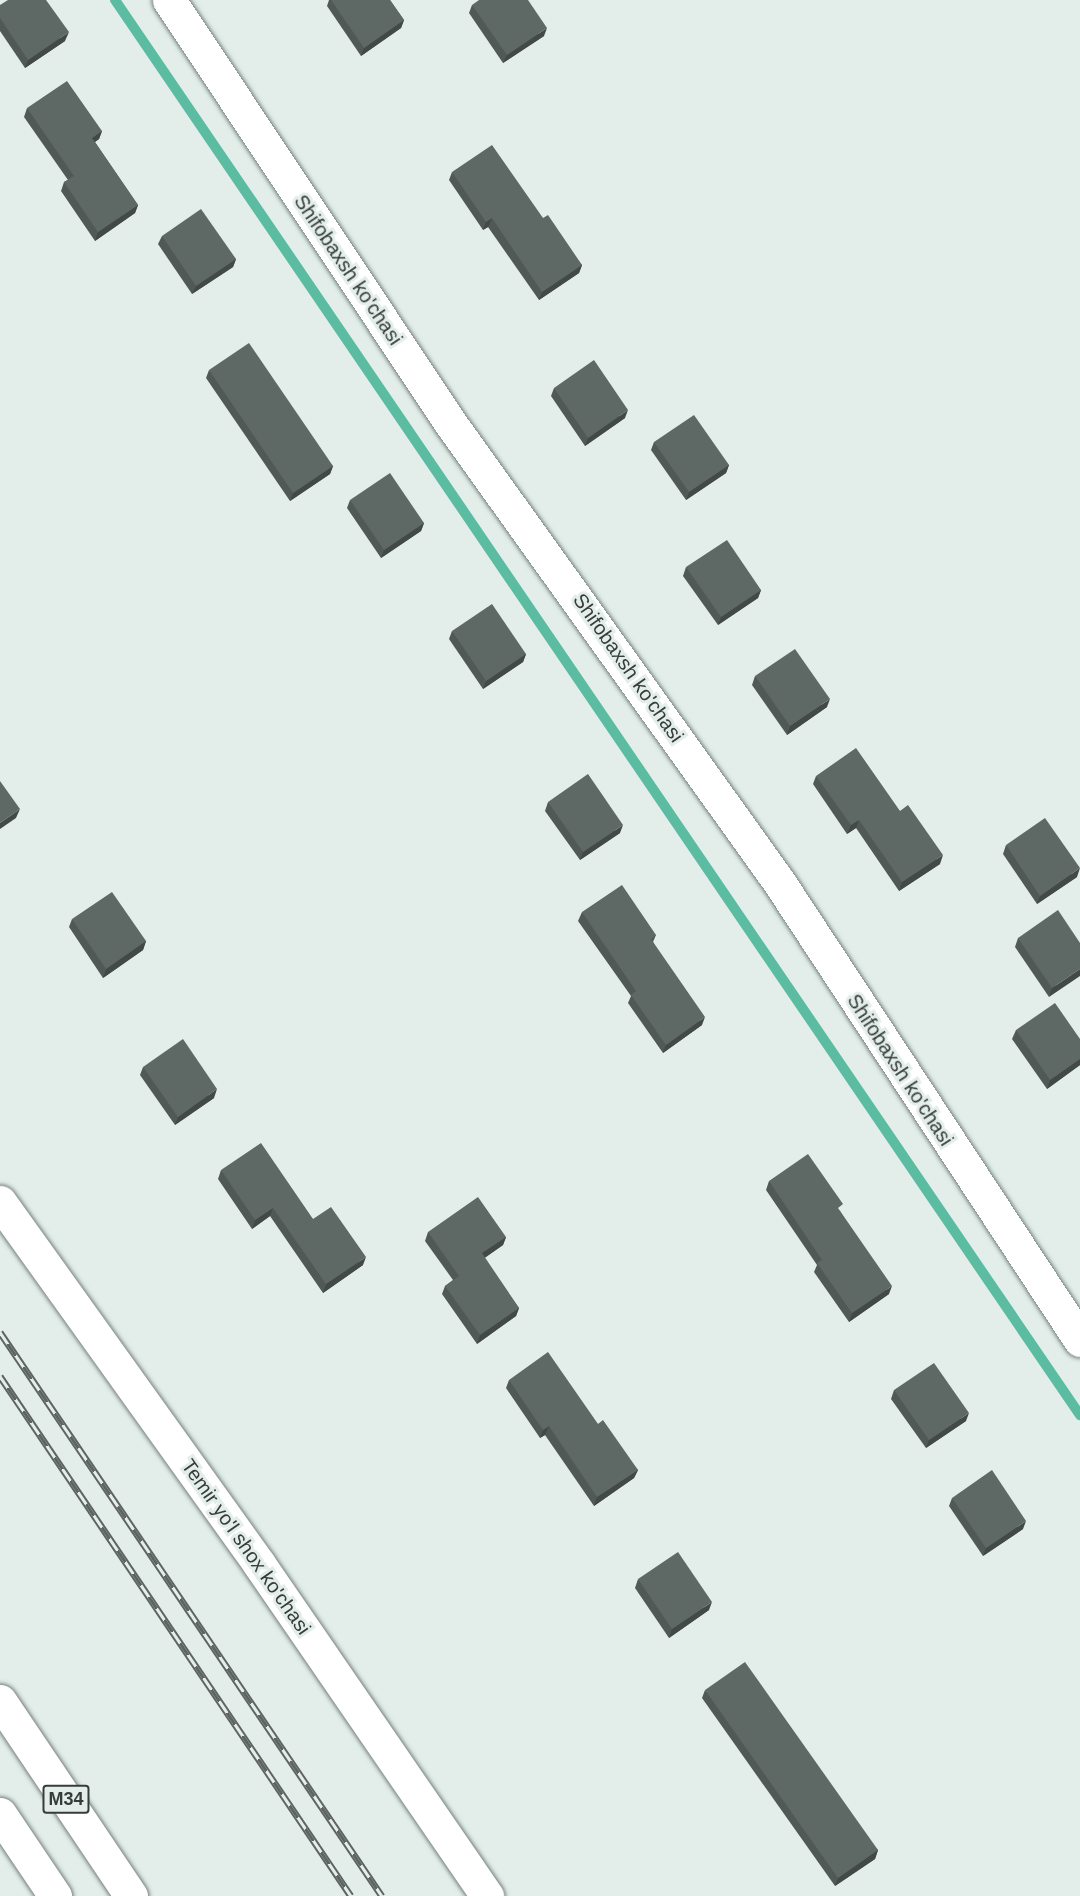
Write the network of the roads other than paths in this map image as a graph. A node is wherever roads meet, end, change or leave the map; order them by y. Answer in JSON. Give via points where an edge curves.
{"nodes":[{"id":1,"x":169,"y":0,"type":"edge"},
{"id":2,"x":0,"y":1202,"type":"edge"},
{"id":3,"x":1080,"y":1340,"type":"edge"},
{"id":4,"x":0,"y":1701,"type":"edge"},
{"id":5,"x":0,"y":1814,"type":"edge"},
{"id":6,"x":55,"y":1896,"type":"edge"},
{"id":7,"x":131,"y":1896,"type":"edge"},
{"id":8,"x":487,"y":1896,"type":"edge"}],
"edges":[{"from":1,"to":3,"type":"main road","name":"Shifobaxsh ko'chasi","via":[[450,424],[779,882]]},
{"from":2,"to":8,"type":"main road","name":"Temir yo'l shox ko'chasi","via":[[259,1564]]},
{"from":4,"to":7,"type":"main road","number":"M34"},
{"from":5,"to":6,"type":"main road"}]}
